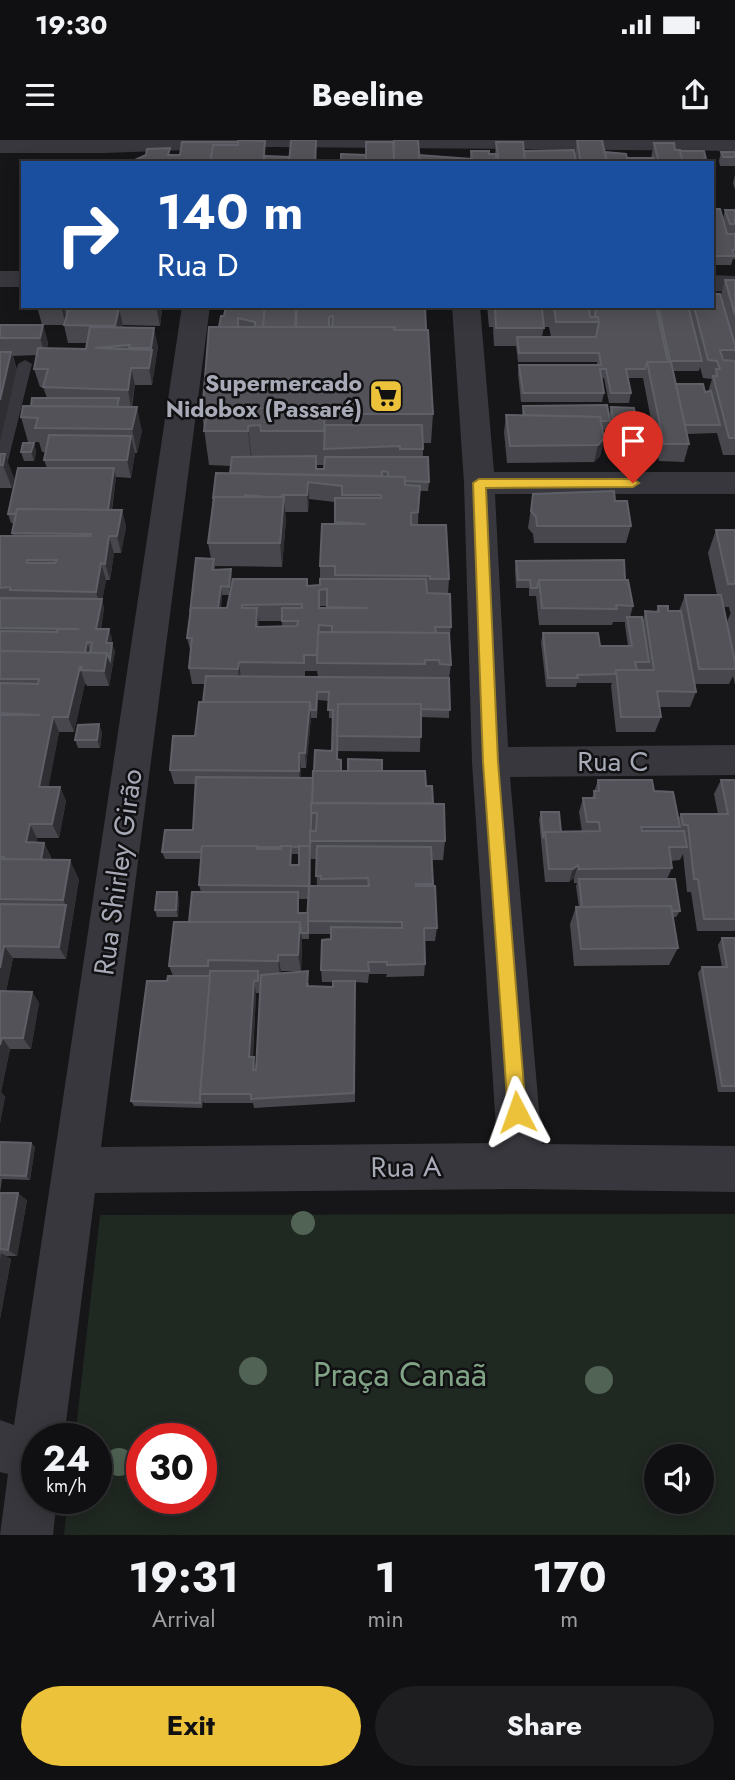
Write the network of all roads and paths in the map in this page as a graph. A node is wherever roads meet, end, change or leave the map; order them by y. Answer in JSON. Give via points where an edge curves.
{"nodes":[{"id":1,"x":271,"y":140,"type":"edge"},
{"id":2,"x":735,"y":144,"type":"edge"},
{"id":3,"x":0,"y":146,"type":"edge"},
{"id":4,"x":102,"y":154,"type":"edge"},
{"id":5,"x":0,"y":279,"type":"edge"},
{"id":6,"x":21,"y":279,"type":"edge"},
{"id":7,"x":714,"y":284,"type":"edge"},
{"id":8,"x":735,"y":284,"type":"edge"},
{"id":9,"x":196,"y":308,"type":"edge"},
{"id":10,"x":466,"y":308,"type":"edge"},
{"id":11,"x":25,"y":364,"type":"dead end"},
{"id":12,"x":0,"y":461,"type":"edge"},
{"id":13,"x":479,"y":483,"type":"junction"},
{"id":14,"x":735,"y":483,"type":"edge"},
{"id":15,"x":735,"y":760,"type":"edge"},
{"id":16,"x":490,"y":762,"type":"junction"},
{"id":17,"x":521,"y":1166,"type":"junction"},
{"id":18,"x":735,"y":1169,"type":"edge"},
{"id":19,"x":77,"y":1170,"type":"junction"},
{"id":20,"x":32,"y":1423,"type":"edge"},
{"id":21,"x":26,"y":1514,"type":"edge"},
{"id":22,"x":26,"y":1535,"type":"edge"}],
"edges":[{"from":1,"to":2,"type":"street"},
{"from":1,"to":4,"type":"street"},
{"from":3,"to":4,"type":"street"},
{"from":5,"to":6,"type":"street"},
{"from":7,"to":8,"type":"street"},
{"from":9,"to":19,"type":"street","name":"Rua Shirley Girão"},
{"from":10,"to":13,"type":"street"},
{"from":11,"to":12,"type":"lane"},
{"from":13,"to":14,"type":"street"},
{"from":13,"to":16,"type":"street"},
{"from":15,"to":16,"type":"street","name":"Rua C"},
{"from":16,"to":17,"type":"street"},
{"from":17,"to":18,"type":"street","name":"Rua A"},
{"from":17,"to":19,"type":"street","name":"Rua A"},
{"from":19,"to":20,"type":"street","name":"Rua Shirley Girão"},
{"from":21,"to":22,"type":"street","name":"Rua Shirley Girão"}]}
